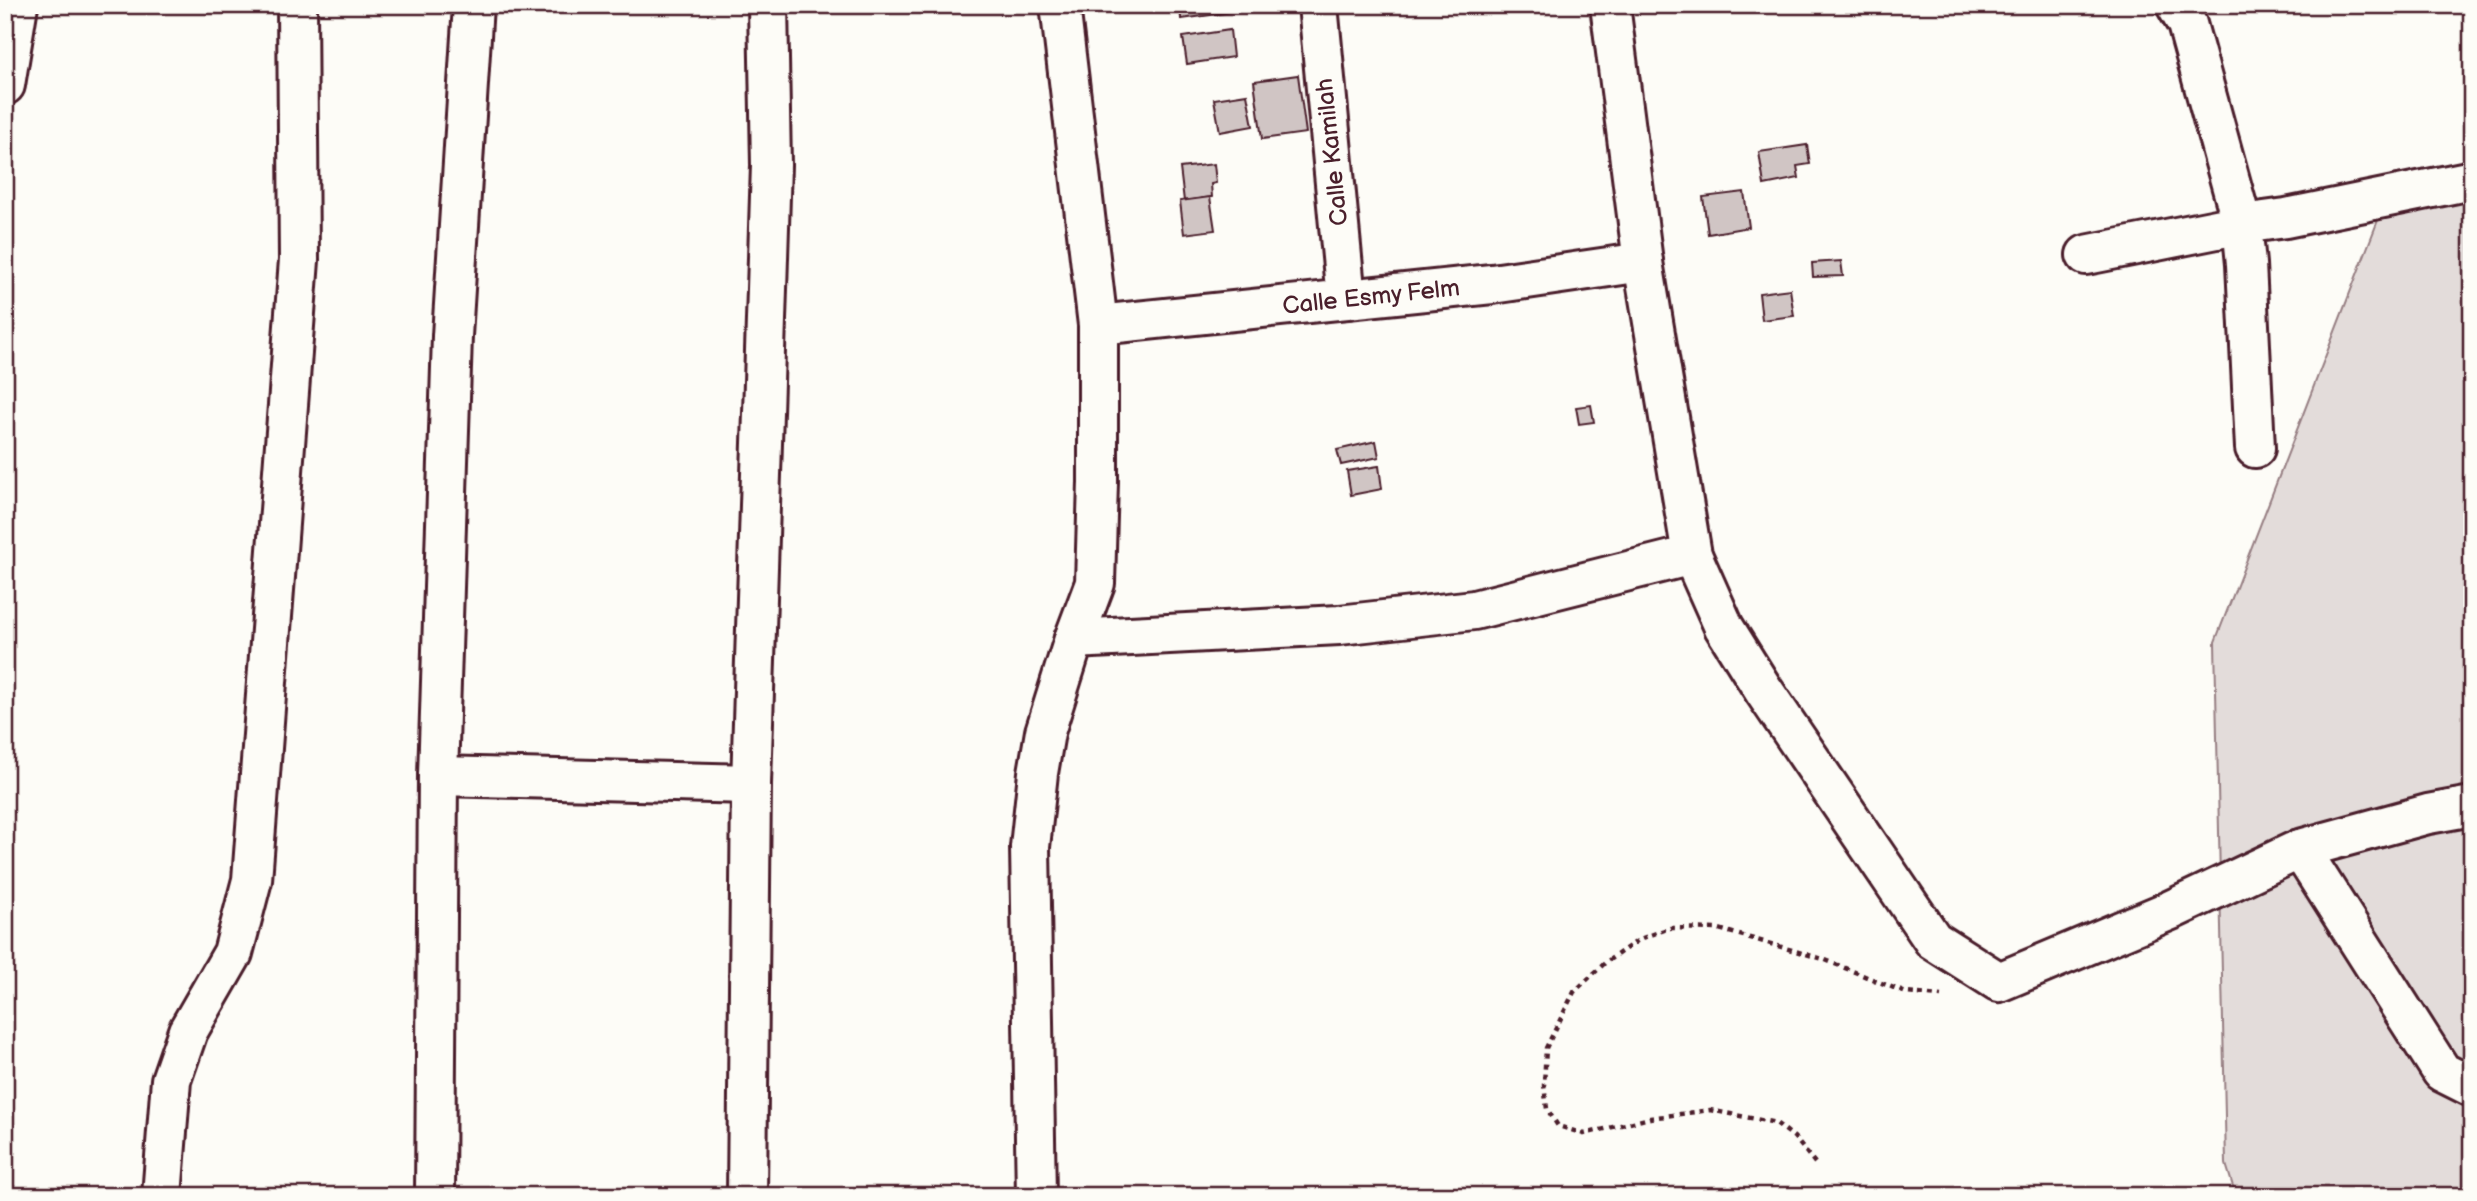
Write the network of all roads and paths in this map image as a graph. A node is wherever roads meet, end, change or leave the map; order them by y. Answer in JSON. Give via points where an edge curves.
{"nodes":[{"id":1,"x":18,"y":5,"type":"edge"},
{"id":2,"x":297,"y":5,"type":"edge"},
{"id":3,"x":473,"y":5,"type":"edge"},
{"id":4,"x":768,"y":5,"type":"edge"},
{"id":5,"x":1060,"y":5,"type":"edge"},
{"id":6,"x":1318,"y":5,"type":"edge"},
{"id":7,"x":1610,"y":5,"type":"edge"},
{"id":8,"x":2176,"y":5,"type":"edge"},
{"id":9,"x":5,"y":85,"type":"edge"},
{"id":10,"x":2472,"y":180,"type":"edge"},
{"id":11,"x":2242,"y":224,"type":"junction"},
{"id":12,"x":2086,"y":255,"type":"dead end"},
{"id":13,"x":1643,"y":262,"type":"junction"},
{"id":14,"x":1346,"y":299,"type":"junction"},
{"id":15,"x":1098,"y":325,"type":"junction"},
{"id":16,"x":2255,"y":448,"type":"dead end"},
{"id":17,"x":1692,"y":555,"type":"junction"},
{"id":18,"x":1074,"y":639,"type":"junction"},
{"id":19,"x":438,"y":776,"type":"junction"},
{"id":20,"x":751,"y":784,"type":"junction"},
{"id":21,"x":2472,"y":806,"type":"edge"},
{"id":22,"x":2300,"y":849,"type":"junction"},
{"id":23,"x":2000,"y":982,"type":"junction"},
{"id":24,"x":2472,"y":1087,"type":"edge"},
{"id":25,"x":1815,"y":1163,"type":"dead end"},
{"id":26,"x":162,"y":1196,"type":"edge"},
{"id":27,"x":435,"y":1196,"type":"edge"},
{"id":28,"x":747,"y":1196,"type":"edge"},
{"id":29,"x":1036,"y":1196,"type":"edge"}],
"edges":[{"from":1,"to":9,"type":"street"},
{"from":2,"to":26,"type":"street","via":[[299,260],[252,880],[233,953],[188,1031],[171,1080]]},
{"from":3,"to":19,"type":"street","via":[[452,336]]},
{"from":4,"to":20,"type":"street","via":[[771,165]]},
{"from":5,"to":15,"type":"street"},
{"from":6,"to":14,"type":"street","name":"Calle Kamilah"},
{"from":7,"to":13,"type":"street"},
{"from":8,"to":11,"type":"street","via":[[2187,24]]},
{"from":10,"to":11,"type":"street"},
{"from":11,"to":12,"type":"street"},
{"from":11,"to":16,"type":"street"},
{"from":13,"to":14,"type":"street","name":"Calle Esmy Felm"},
{"from":13,"to":17,"type":"street"},
{"from":14,"to":15,"type":"street","name":"Calle Esmy Felm"},
{"from":15,"to":18,"type":"street","via":[[1095,583]]},
{"from":17,"to":18,"type":"street","via":[[1474,610],[1339,625]]},
{"from":17,"to":23,"type":"street","via":[[1724,626],[1763,691],[1933,940]]},
{"from":18,"to":29,"type":"street","via":[[1045,732],[1030,847]]},
{"from":19,"to":20,"type":"street"},
{"from":19,"to":27,"type":"street"},
{"from":20,"to":28,"type":"street"},
{"from":21,"to":22,"type":"street"},
{"from":22,"to":23,"type":"street"},
{"from":22,"to":24,"type":"street","via":[[2442,1072]]},
{"from":23,"to":25,"type":"path","via":[[1958,998],[1906,993],[1823,959],[1719,929],[1670,928],[1640,939],[1574,992],[1546,1048],[1547,1109],[1558,1126],[1584,1134],[1710,1110],[1776,1123]]}]}
